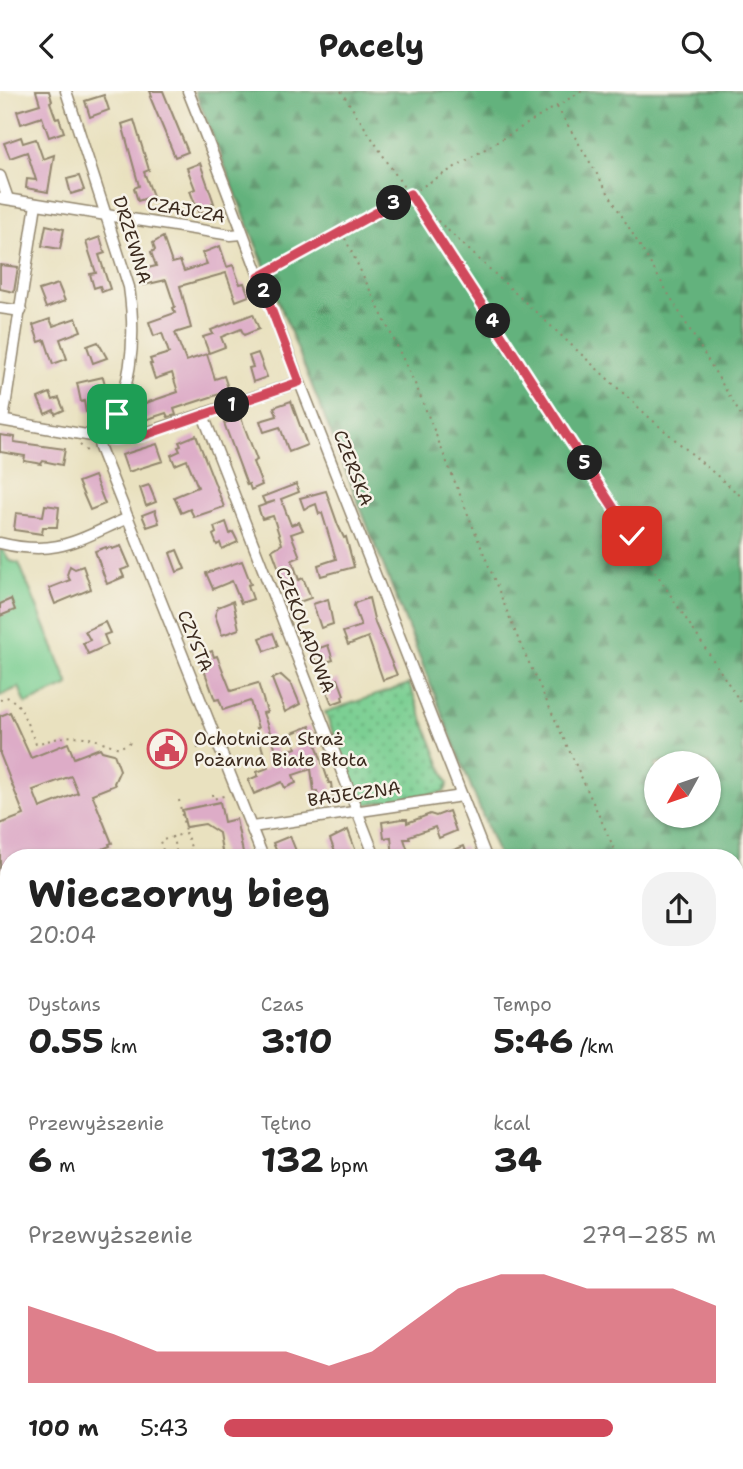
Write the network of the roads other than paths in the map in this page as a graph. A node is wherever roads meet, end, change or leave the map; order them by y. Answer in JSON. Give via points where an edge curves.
{"nodes":[{"id":1,"x":66,"y":91,"type":"edge"},
{"id":2,"x":187,"y":91,"type":"edge"},
{"id":3,"x":0,"y":176,"type":"edge"},
{"id":4,"x":4,"y":199,"type":"edge"},
{"id":5,"x":36,"y":204,"type":"junction"},
{"id":6,"x":107,"y":214,"type":"junction"},
{"id":7,"x":242,"y":234,"type":"junction"},
{"id":8,"x":0,"y":308,"type":"edge"},
{"id":9,"x":21,"y":311,"type":"junction"},
{"id":10,"x":299,"y":382,"type":"junction"},
{"id":11,"x":203,"y":415,"type":"junction"},
{"id":12,"x":2,"y":420,"type":"edge"},
{"id":13,"x":98,"y":437,"type":"junction"},
{"id":14,"x":128,"y":518,"type":"junction"},
{"id":15,"x":0,"y":543,"type":"edge"},
{"id":16,"x":462,"y":796,"type":"junction"},
{"id":17,"x":357,"y":811,"type":"junction"},
{"id":18,"x":252,"y":827,"type":"junction"},
{"id":19,"x":259,"y":849,"type":"edge"},
{"id":20,"x":372,"y":849,"type":"edge"},
{"id":21,"x":483,"y":849,"type":"edge"}],
"edges":[{"from":1,"to":6,"type":"street","name":"DRZEWNA"},
{"from":2,"to":7,"type":"street","name":"CZERSKA"},
{"from":3,"to":4,"type":"street"},
{"from":4,"to":5,"type":"street","name":"CZAJCZA"},
{"from":5,"to":6,"type":"street","name":"CZAJCZA"},
{"from":5,"to":9,"type":"street"},
{"from":6,"to":7,"type":"street","name":"CZAJCZA"},
{"from":6,"to":13,"type":"street","name":"DRZEWNA","via":[[129,287],[133,330],[120,404]]},
{"from":7,"to":10,"type":"street","name":"CZERSKA"},
{"from":8,"to":9,"type":"street"},
{"from":9,"to":12,"type":"street"},
{"from":10,"to":11,"type":"street"},
{"from":10,"to":16,"type":"street","name":"CZERSKA"},
{"from":11,"to":13,"type":"street","via":[[142,436]]},
{"from":11,"to":17,"type":"street","name":"CZEKOLADOWA"},
{"from":12,"to":13,"type":"street"},
{"from":13,"to":14,"type":"street","name":"CZYSTA"},
{"from":14,"to":15,"type":"street","via":[[55,548],[27,550]]},
{"from":14,"to":18,"type":"street","name":"CZYSTA"},
{"from":16,"to":17,"type":"street","name":"BAJECZNA"},
{"from":16,"to":21,"type":"street","name":"CZERSKA"},
{"from":17,"to":18,"type":"street","name":"BAJECZNA"},
{"from":17,"to":20,"type":"street","name":"CZEKOLADOWA"},
{"from":18,"to":19,"type":"street","name":"CZYSTA"}]}
